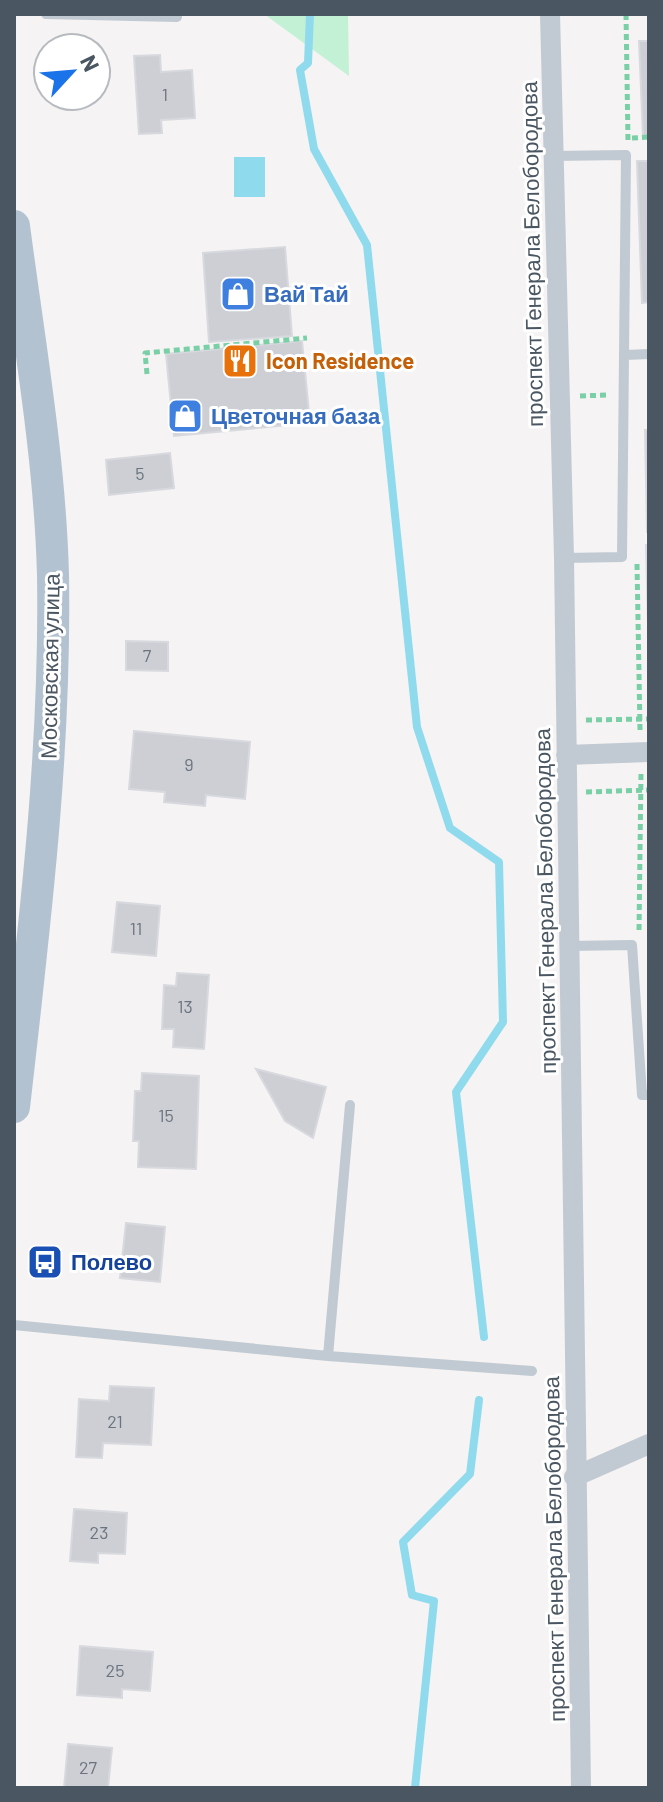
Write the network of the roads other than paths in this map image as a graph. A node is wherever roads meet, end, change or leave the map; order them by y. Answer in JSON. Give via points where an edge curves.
{"nodes":[{"id":1,"x":46,"y":14,"type":"edge"},
{"id":2,"x":550,"y":14,"type":"edge"},
{"id":3,"x":177,"y":17,"type":"dead end"},
{"id":4,"x":553,"y":156,"type":"junction"},
{"id":5,"x":14,"y":226,"type":"edge"},
{"id":6,"x":649,"y":354,"type":"edge"},
{"id":7,"x":625,"y":355,"type":"junction"},
{"id":8,"x":564,"y":558,"type":"junction"},
{"id":9,"x":649,"y":752,"type":"edge"},
{"id":10,"x":566,"y":755,"type":"junction"},
{"id":11,"x":568,"y":946,"type":"junction"},
{"id":12,"x":15,"y":1093,"type":"edge"},
{"id":13,"x":649,"y":1095,"type":"edge"},
{"id":14,"x":350,"y":1105,"type":"dead end"},
{"id":15,"x":14,"y":1325,"type":"edge"},
{"id":16,"x":328,"y":1356,"type":"junction"},
{"id":17,"x":532,"y":1371,"type":"dead end"},
{"id":18,"x":649,"y":1444,"type":"edge"},
{"id":19,"x":574,"y":1477,"type":"junction"},
{"id":20,"x":581,"y":1788,"type":"edge"}],
"edges":[{"from":1,"to":3,"type":"lane"},
{"from":2,"to":4,"type":"street","name":"проспект Генерала Белобородова"},
{"from":4,"to":7,"type":"lane","via":[[626,155]]},
{"from":4,"to":8,"type":"street","name":"проспект Генерала Белобородова"},
{"from":5,"to":12,"type":"main road","name":"Московская улица","via":[[53,574],[48,801]]},
{"from":6,"to":7,"type":"lane"},
{"from":7,"to":8,"type":"lane","via":[[622,557]]},
{"from":8,"to":10,"type":"street","name":"проспект Генерала Белобородова"},
{"from":9,"to":10,"type":"street"},
{"from":10,"to":11,"type":"street","name":"проспект Генерала Белобородова"},
{"from":11,"to":13,"type":"lane","via":[[632,945],[642,1095]]},
{"from":11,"to":19,"type":"street","name":"проспект Генерала Белобородова","via":[[576,1275]]},
{"from":14,"to":16,"type":"lane"},
{"from":15,"to":16,"type":"lane"},
{"from":16,"to":17,"type":"lane"},
{"from":18,"to":19,"type":"street"},
{"from":19,"to":20,"type":"street","name":"проспект Генерала Белобородова"}]}
